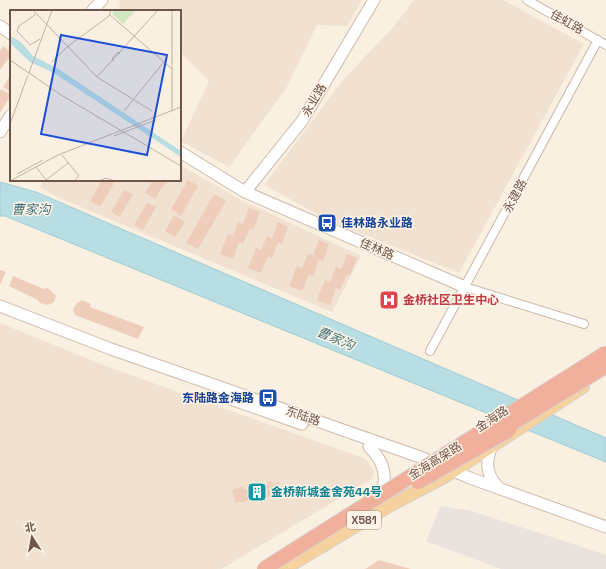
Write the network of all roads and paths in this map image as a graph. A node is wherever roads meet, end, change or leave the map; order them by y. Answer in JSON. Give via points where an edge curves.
{"nodes":[{"id":1,"x":102,"y":0,"type":"edge"},
{"id":2,"x":374,"y":0,"type":"edge"},
{"id":3,"x":527,"y":0,"type":"edge"},
{"id":4,"x":93,"y":10,"type":"edge"},
{"id":5,"x":0,"y":26,"type":"edge"},
{"id":6,"x":10,"y":33,"type":"edge"},
{"id":7,"x":598,"y":40,"type":"junction"},
{"id":8,"x":606,"y":45,"type":"edge"},
{"id":9,"x":10,"y":117,"type":"edge"},
{"id":10,"x":0,"y":132,"type":"edge"},
{"id":11,"x":181,"y":153,"type":"edge"},
{"id":12,"x":245,"y":192,"type":"junction"},
{"id":13,"x":465,"y":287,"type":"junction"},
{"id":14,"x":0,"y":306,"type":"edge"},
{"id":15,"x":0,"y":314,"type":"edge"},
{"id":16,"x":584,"y":324,"type":"dead end"},
{"id":17,"x":606,"y":348,"type":"edge"},
{"id":18,"x":430,"y":351,"type":"dead end"},
{"id":19,"x":606,"y":353,"type":"edge"},
{"id":20,"x":606,"y":366,"type":"edge"},
{"id":21,"x":606,"y":370,"type":"edge"},
{"id":22,"x":369,"y":447,"type":"junction"},
{"id":23,"x":491,"y":448,"type":"junction"},
{"id":24,"x":420,"y":465,"type":"junction"},
{"id":25,"x":450,"y":473,"type":"junction"},
{"id":26,"x":500,"y":489,"type":"junction"},
{"id":27,"x":375,"y":500,"type":"junction"},
{"id":28,"x":606,"y":527,"type":"edge"},
{"id":29,"x":606,"y":532,"type":"edge"},
{"id":30,"x":257,"y":569,"type":"edge"},
{"id":31,"x":264,"y":569,"type":"edge"},
{"id":32,"x":275,"y":569,"type":"edge"},
{"id":33,"x":284,"y":569,"type":"edge"}],
"edges":[{"from":1,"to":4,"type":"main road"},
{"from":2,"to":12,"type":"main road","name":"永业路","via":[[302,121]]},
{"from":3,"to":7,"type":"street","name":"佳虹路"},
{"from":5,"to":6,"type":"main road"},
{"from":7,"to":8,"type":"street","name":"佳虹路"},
{"from":7,"to":13,"type":"street","name":"永建路"},
{"from":9,"to":10,"type":"main road"},
{"from":11,"to":12,"type":"main road","name":"佳林路"},
{"from":12,"to":13,"type":"main road","name":"佳林路"},
{"from":13,"to":16,"type":"street","name":"佳林路"},
{"from":13,"to":18,"type":"street","name":"永建路"},
{"from":14,"to":24,"type":"main road","name":"东陆路"},
{"from":15,"to":22,"type":"main road","name":"东陆路","via":[[101,354]]},
{"from":17,"to":24,"type":"main road","name":"金海路","number":"X581"},
{"from":19,"to":31,"type":"highway","name":"金海高架路","bridge":true},
{"from":20,"to":27,"type":"highway","name":"金海高架路","bridge":true},
{"from":21,"to":23,"type":"main road","name":"金海路","number":"X581"},
{"from":21,"to":27,"type":"highway","bridge":true,"via":[[538,413]]},
{"from":22,"to":24,"type":"main road","name":"东陆路"},
{"from":22,"to":27,"type":"main road","via":[[380,458],[384,473],[382,488]]},
{"from":23,"to":25,"type":"main road","name":"金海路","number":"X581"},
{"from":23,"to":26,"type":"main road","via":[[487,462],[488,472]]},
{"from":24,"to":25,"type":"main road","name":"东陆路"},
{"from":24,"to":27,"type":"main road","name":"金海路","number":"X581"},
{"from":25,"to":26,"type":"main road","name":"东陆路"},
{"from":25,"to":29,"type":"main road","name":"东陆路"},
{"from":25,"to":33,"type":"main road","name":"金海路","number":"X581","via":[[382,510]]},
{"from":26,"to":28,"type":"main road","name":"东陆路"},
{"from":27,"to":30,"type":"main road","name":"金海路","number":"X581"},
{"from":27,"to":32,"type":"highway","name":"金海高架路"}]}
